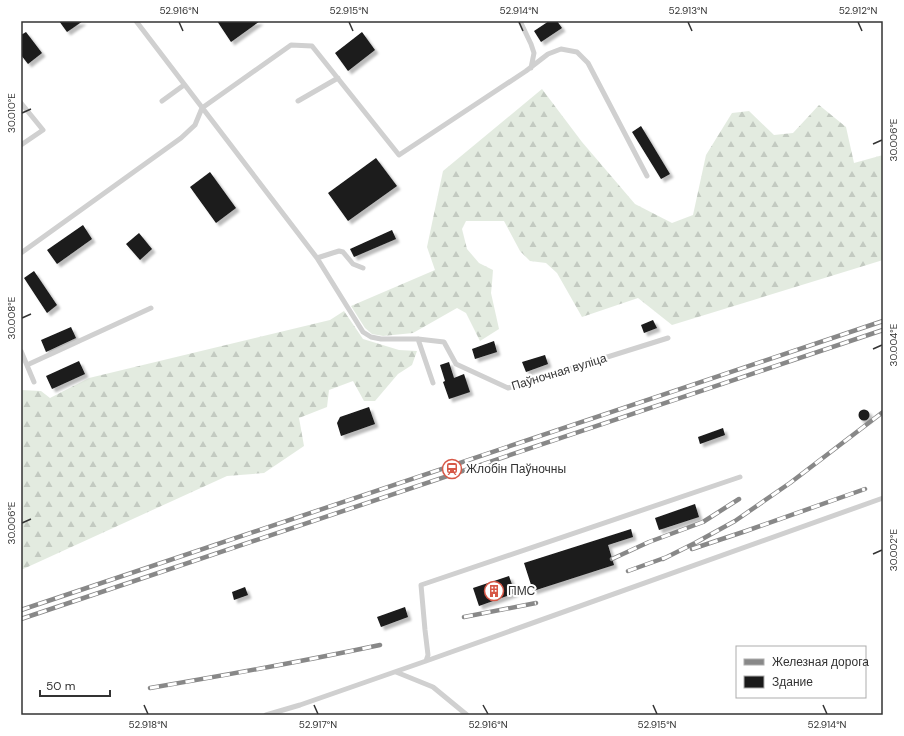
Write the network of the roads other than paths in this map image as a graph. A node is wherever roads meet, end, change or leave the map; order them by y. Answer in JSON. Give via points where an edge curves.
{"nodes":[{"id":1,"x":136,"y":21,"type":"edge"},
{"id":2,"x":520,"y":21,"type":"edge"},
{"id":3,"x":531,"y":68,"type":"junction"},
{"id":4,"x":338,"y":78,"type":"junction"},
{"id":5,"x":184,"y":85,"type":"junction"},
{"id":6,"x":162,"y":101,"type":"dead end"},
{"id":7,"x":298,"y":101,"type":"dead end"},
{"id":8,"x":21,"y":103,"type":"edge"},
{"id":9,"x":202,"y":108,"type":"junction"},
{"id":10,"x":21,"y":145,"type":"edge"},
{"id":11,"x":647,"y":176,"type":"dead end"},
{"id":12,"x":21,"y":253,"type":"edge"},
{"id":13,"x":317,"y":258,"type":"junction"},
{"id":14,"x":363,"y":268,"type":"dead end"},
{"id":15,"x":151,"y":308,"type":"dead end"},
{"id":16,"x":668,"y":338,"type":"dead end"},
{"id":17,"x":418,"y":339,"type":"junction"},
{"id":18,"x":21,"y":352,"type":"edge"},
{"id":19,"x":27,"y":365,"type":"junction"},
{"id":20,"x":34,"y":382,"type":"dead end"},
{"id":21,"x":433,"y":383,"type":"dead end"},
{"id":22,"x":740,"y":477,"type":"dead end"},
{"id":23,"x":883,"y":498,"type":"edge"},
{"id":24,"x":426,"y":662,"type":"junction"},
{"id":25,"x":396,"y":672,"type":"junction"},
{"id":26,"x":266,"y":715,"type":"edge"},
{"id":27,"x":467,"y":715,"type":"edge"}],
"edges":[{"from":1,"to":5,"type":"lane"},
{"from":2,"to":3,"type":"lane","via":[[534,53]]},
{"from":3,"to":4,"type":"lane","via":[[399,155]]},
{"from":3,"to":11,"type":"lane","via":[[548,54],[561,49],[577,52],[588,63]]},
{"from":4,"to":7,"type":"lane"},
{"from":4,"to":9,"type":"lane","via":[[312,46],[291,44]]},
{"from":5,"to":6,"type":"lane"},
{"from":5,"to":9,"type":"lane"},
{"from":8,"to":10,"type":"lane","via":[[42,130]]},
{"from":9,"to":12,"type":"lane","via":[[195,125],[181,138]]},
{"from":9,"to":13,"type":"lane"},
{"from":13,"to":14,"type":"lane","via":[[339,251],[353,264]]},
{"from":13,"to":17,"type":"lane","via":[[364,332],[381,339]]},
{"from":15,"to":19,"type":"lane"},
{"from":16,"to":17,"type":"lane","name":"Паўночная вуліца","via":[[508,388],[456,364],[444,342]]},
{"from":17,"to":21,"type":"lane"},
{"from":18,"to":19,"type":"lane"},
{"from":19,"to":20,"type":"lane"},
{"from":22,"to":24,"type":"lane","via":[[421,585],[428,655]]},
{"from":23,"to":24,"type":"lane"},
{"from":24,"to":25,"type":"lane"},
{"from":25,"to":26,"type":"lane"},
{"from":25,"to":27,"type":"lane","via":[[433,687]]}]}
